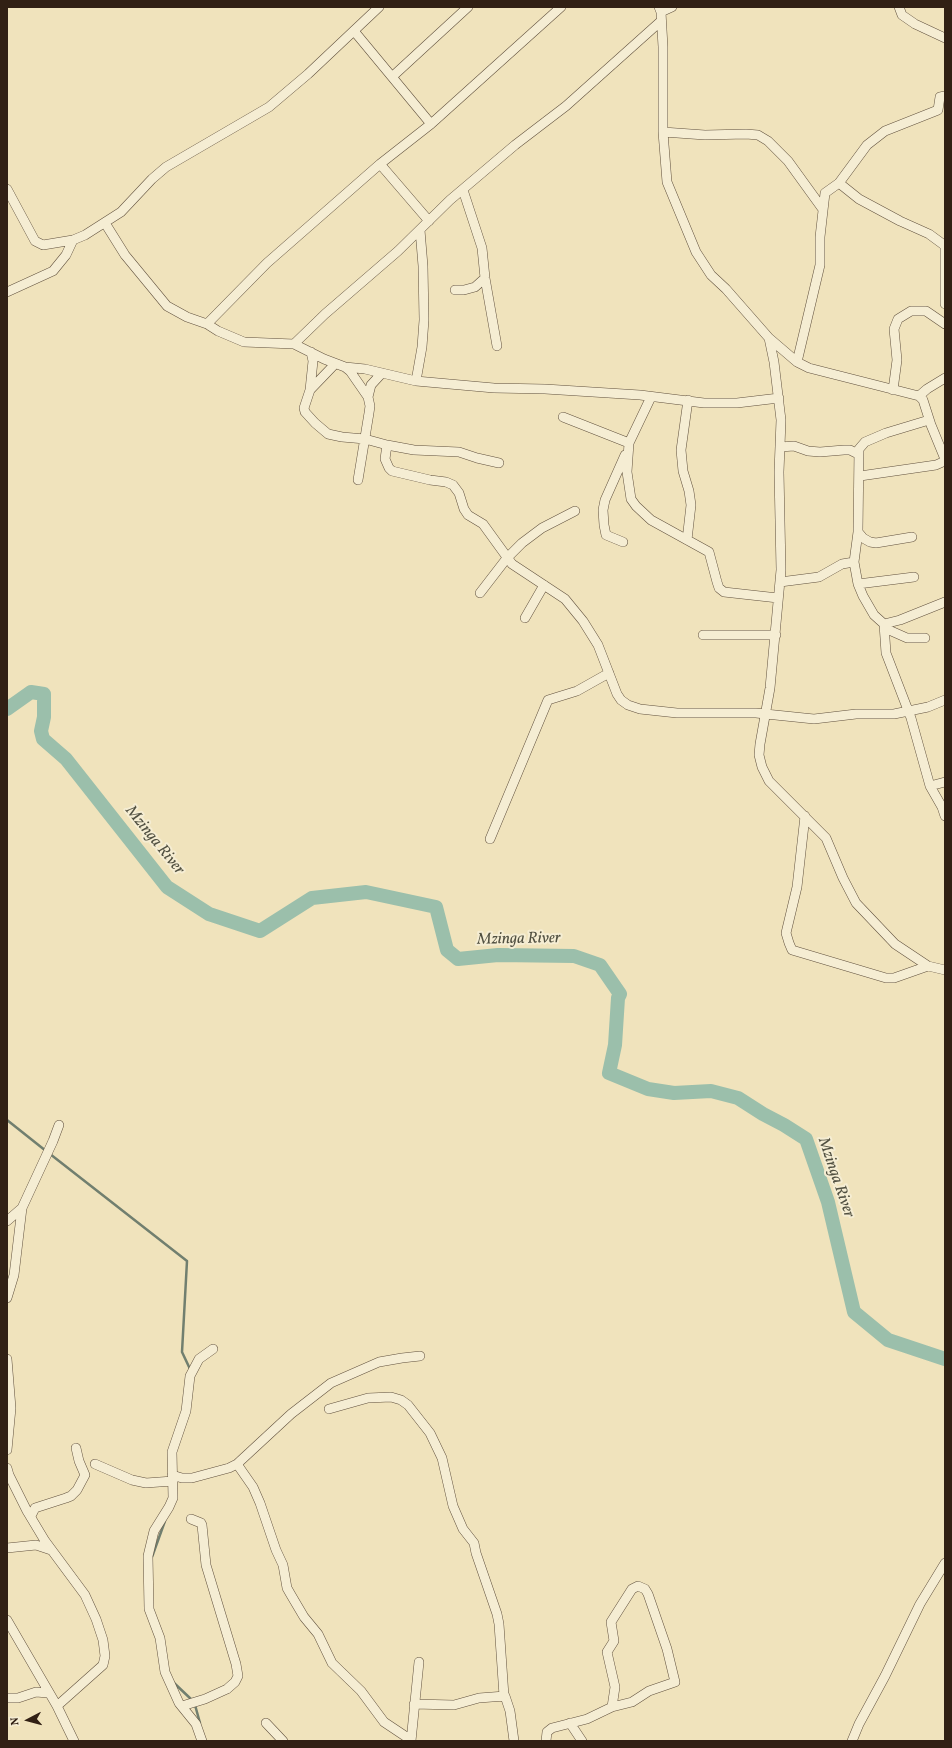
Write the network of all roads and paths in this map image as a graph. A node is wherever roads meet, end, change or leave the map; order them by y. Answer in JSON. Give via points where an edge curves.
{"nodes":[{"id":1,"x":379,"y":7,"type":"edge"},
{"id":2,"x":468,"y":7,"type":"edge"},
{"id":3,"x":561,"y":7,"type":"edge"},
{"id":4,"x":672,"y":7,"type":"edge"},
{"id":5,"x":899,"y":7,"type":"edge"},
{"id":6,"x":660,"y":13,"type":"edge"},
{"id":7,"x":354,"y":31,"type":"junction"},
{"id":8,"x":945,"y":38,"type":"edge"},
{"id":9,"x":392,"y":76,"type":"junction"},
{"id":10,"x":945,"y":96,"type":"edge"},
{"id":11,"x":431,"y":124,"type":"junction"},
{"id":12,"x":663,"y":132,"type":"junction"},
{"id":13,"x":380,"y":164,"type":"junction"},
{"id":14,"x":839,"y":183,"type":"junction"},
{"id":15,"x":7,"y":189,"type":"edge"},
{"id":16,"x":463,"y":190,"type":"junction"},
{"id":17,"x":822,"y":208,"type":"junction"},
{"id":18,"x":429,"y":221,"type":"junction"},
{"id":19,"x":104,"y":223,"type":"junction"},
{"id":20,"x":420,"y":230,"type":"junction"},
{"id":21,"x":73,"y":240,"type":"junction"},
{"id":22,"x":945,"y":245,"type":"edge"},
{"id":23,"x":485,"y":278,"type":"junction"},
{"id":24,"x":455,"y":290,"type":"dead end"},
{"id":25,"x":7,"y":292,"type":"edge"},
{"id":26,"x":945,"y":304,"type":"edge"},
{"id":27,"x":207,"y":324,"type":"junction"},
{"id":28,"x":945,"y":324,"type":"edge"},
{"id":29,"x":769,"y":338,"type":"junction"},
{"id":30,"x":294,"y":344,"type":"junction"},
{"id":31,"x":497,"y":346,"type":"dead end"},
{"id":32,"x":311,"y":352,"type":"junction"},
{"id":33,"x":797,"y":362,"type":"junction"},
{"id":34,"x":335,"y":364,"type":"junction"},
{"id":35,"x":348,"y":369,"type":"junction"},
{"id":36,"x":327,"y":373,"type":"junction"},
{"id":37,"x":382,"y":373,"type":"junction"},
{"id":38,"x":945,"y":378,"type":"edge"},
{"id":39,"x":416,"y":381,"type":"junction"},
{"id":40,"x":310,"y":390,"type":"junction"},
{"id":41,"x":893,"y":390,"type":"junction"},
{"id":42,"x":919,"y":396,"type":"junction"},
{"id":43,"x":368,"y":397,"type":"junction"},
{"id":44,"x":651,"y":397,"type":"junction"},
{"id":45,"x":779,"y":398,"type":"junction"},
{"id":46,"x":688,"y":400,"type":"junction"},
{"id":47,"x":563,"y":417,"type":"dead end"},
{"id":48,"x":929,"y":420,"type":"junction"},
{"id":49,"x":365,"y":439,"type":"junction"},
{"id":50,"x":387,"y":445,"type":"junction"},
{"id":51,"x":629,"y":445,"type":"junction"},
{"id":52,"x":780,"y":446,"type":"junction"},
{"id":53,"x":858,"y":454,"type":"junction"},
{"id":54,"x":945,"y":460,"type":"edge"},
{"id":55,"x":499,"y":463,"type":"dead end"},
{"id":56,"x":860,"y":476,"type":"junction"},
{"id":57,"x":358,"y":480,"type":"dead end"},
{"id":58,"x":576,"y":511,"type":"dead end"},
{"id":59,"x":858,"y":532,"type":"junction"},
{"id":60,"x":912,"y":537,"type":"dead end"},
{"id":61,"x":687,"y":540,"type":"junction"},
{"id":62,"x":623,"y":542,"type":"dead end"},
{"id":63,"x":507,"y":558,"type":"junction"},
{"id":64,"x":854,"y":562,"type":"junction"},
{"id":65,"x":914,"y":577,"type":"dead end"},
{"id":66,"x":780,"y":582,"type":"junction"},
{"id":67,"x":858,"y":584,"type":"junction"},
{"id":68,"x":544,"y":585,"type":"junction"},
{"id":69,"x":480,"y":594,"type":"dead end"},
{"id":70,"x":778,"y":598,"type":"junction"},
{"id":71,"x":945,"y":602,"type":"edge"},
{"id":72,"x":525,"y":618,"type":"dead end"},
{"id":73,"x":884,"y":624,"type":"junction"},
{"id":74,"x":776,"y":634,"type":"junction"},
{"id":75,"x":703,"y":635,"type":"dead end"},
{"id":76,"x":925,"y":638,"type":"dead end"},
{"id":77,"x":609,"y":673,"type":"junction"},
{"id":78,"x":945,"y":700,"type":"edge"},
{"id":79,"x":908,"y":712,"type":"junction"},
{"id":80,"x":766,"y":713,"type":"junction"},
{"id":81,"x":945,"y":782,"type":"edge"},
{"id":82,"x":930,"y":786,"type":"junction"},
{"id":83,"x":805,"y":816,"type":"junction"},
{"id":84,"x":945,"y":816,"type":"edge"},
{"id":85,"x":490,"y":839,"type":"dead end"},
{"id":86,"x":928,"y":966,"type":"junction"},
{"id":87,"x":945,"y":970,"type":"edge"},
{"id":88,"x":58,"y":1125,"type":"dead end"},
{"id":89,"x":20,"y":1210,"type":"junction"},
{"id":90,"x":7,"y":1212,"type":"edge"},
{"id":91,"x":7,"y":1221,"type":"edge"},
{"id":92,"x":7,"y":1298,"type":"edge"},
{"id":93,"x":213,"y":1349,"type":"dead end"},
{"id":94,"x":420,"y":1356,"type":"dead end"},
{"id":95,"x":7,"y":1359,"type":"edge"},
{"id":96,"x":9,"y":1408,"type":"edge"},
{"id":97,"x":329,"y":1409,"type":"dead end"},
{"id":98,"x":76,"y":1448,"type":"dead end"},
{"id":99,"x":7,"y":1450,"type":"edge"},
{"id":100,"x":95,"y":1464,"type":"dead end"},
{"id":101,"x":238,"y":1464,"type":"junction"},
{"id":102,"x":7,"y":1468,"type":"edge"},
{"id":103,"x":173,"y":1478,"type":"junction"},
{"id":104,"x":10,"y":1487,"type":"edge"},
{"id":105,"x":31,"y":1516,"type":"junction"},
{"id":106,"x":191,"y":1520,"type":"dead end"},
{"id":107,"x":7,"y":1548,"type":"edge"},
{"id":108,"x":52,"y":1550,"type":"junction"},
{"id":109,"x":945,"y":1563,"type":"edge"},
{"id":110,"x":7,"y":1620,"type":"edge"},
{"id":111,"x":419,"y":1662,"type":"dead end"},
{"id":112,"x":48,"y":1693,"type":"junction"},
{"id":113,"x":504,"y":1696,"type":"junction"},
{"id":114,"x":7,"y":1698,"type":"edge"},
{"id":115,"x":414,"y":1704,"type":"junction"},
{"id":116,"x":57,"y":1706,"type":"junction"},
{"id":117,"x":182,"y":1706,"type":"junction"},
{"id":118,"x":612,"y":1707,"type":"junction"},
{"id":119,"x":266,"y":1723,"type":"dead end"},
{"id":120,"x":570,"y":1723,"type":"junction"},
{"id":121,"x":411,"y":1740,"type":"edge"},
{"id":122,"x":74,"y":1741,"type":"edge"},
{"id":123,"x":202,"y":1741,"type":"edge"},
{"id":124,"x":283,"y":1741,"type":"edge"},
{"id":125,"x":514,"y":1741,"type":"edge"},
{"id":126,"x":546,"y":1741,"type":"edge"},
{"id":127,"x":582,"y":1741,"type":"edge"},
{"id":128,"x":852,"y":1741,"type":"edge"}],
"edges":[{"from":1,"to":7,"type":"street"},
{"from":2,"to":9,"type":"street"},
{"from":3,"to":11,"type":"street"},
{"from":4,"to":6,"type":"street"},
{"from":5,"to":8,"type":"street","via":[[902,15],[915,24]]},
{"from":6,"to":12,"type":"street","via":[[663,47]]},
{"from":6,"to":16,"type":"street","via":[[570,102]]},
{"from":7,"to":9,"type":"street"},
{"from":7,"to":19,"type":"street","via":[[269,107],[166,167],[121,212]]},
{"from":9,"to":11,"type":"street"},
{"from":10,"to":14,"type":"street","via":[[940,97],[938,110],[885,131],[867,145]]},
{"from":11,"to":13,"type":"street"},
{"from":12,"to":17,"type":"street","via":[[758,135],[768,141],[788,161]]},
{"from":12,"to":29,"type":"street","via":[[668,182],[696,252],[711,275]]},
{"from":13,"to":18,"type":"street"},
{"from":13,"to":27,"type":"street","via":[[267,263]]},
{"from":14,"to":17,"type":"street","via":[[824,194]]},
{"from":14,"to":22,"type":"street","via":[[859,199],[929,234]]},
{"from":15,"to":21,"type":"street","via":[[36,240],[44,245]]},
{"from":16,"to":18,"type":"street"},
{"from":16,"to":23,"type":"street","via":[[482,248]]},
{"from":17,"to":33,"type":"street","via":[[820,266]]},
{"from":18,"to":20,"type":"street"},
{"from":19,"to":21,"type":"street"},
{"from":19,"to":27,"type":"street","via":[[125,255],[167,306]]},
{"from":20,"to":30,"type":"street"},
{"from":20,"to":39,"type":"street","via":[[424,320]]},
{"from":21,"to":25,"type":"street","via":[[66,255],[53,271]]},
{"from":22,"to":26,"type":"street"},
{"from":23,"to":24,"type":"street","via":[[475,287]]},
{"from":23,"to":31,"type":"street"},
{"from":27,"to":30,"type":"street","via":[[244,342]]},
{"from":28,"to":41,"type":"street","via":[[926,311],[910,311],[898,319],[894,329],[897,360]]},
{"from":29,"to":33,"type":"street"},
{"from":29,"to":45,"type":"street"},
{"from":30,"to":32,"type":"street"},
{"from":32,"to":34,"type":"street"},
{"from":32,"to":40,"type":"street","via":[[313,361]]},
{"from":33,"to":41,"type":"street","via":[[809,368]]},
{"from":34,"to":35,"type":"street"},
{"from":34,"to":36,"type":"street"},
{"from":35,"to":36,"type":"street"},
{"from":35,"to":37,"type":"street"},
{"from":35,"to":43,"type":"street"},
{"from":36,"to":40,"type":"street"},
{"from":37,"to":39,"type":"street"},
{"from":37,"to":43,"type":"street","via":[[371,385]]},
{"from":38,"to":42,"type":"street"},
{"from":39,"to":44,"type":"street"},
{"from":40,"to":49,"type":"street","via":[[304,408],[314,423],[328,434]]},
{"from":41,"to":42,"type":"street"},
{"from":42,"to":48,"type":"street","via":[[923,400]]},
{"from":43,"to":49,"type":"street","via":[[370,406]]},
{"from":44,"to":46,"type":"street"},
{"from":44,"to":51,"type":"street"},
{"from":45,"to":46,"type":"street","via":[[737,403],[704,403]]},
{"from":45,"to":52,"type":"street"},
{"from":46,"to":61,"type":"street","via":[[681,450],[683,471],[690,490]]},
{"from":47,"to":51,"type":"street"},
{"from":48,"to":53,"type":"street","via":[[864,442]]},
{"from":48,"to":54,"type":"street"},
{"from":49,"to":50,"type":"street"},
{"from":49,"to":57,"type":"street"},
{"from":50,"to":55,"type":"street","via":[[414,450],[459,452]]},
{"from":50,"to":63,"type":"street","via":[[385,459],[392,471],[446,482],[457,488],[468,515],[484,524]]},
{"from":51,"to":61,"type":"street","via":[[627,472],[633,502],[650,520]]},
{"from":51,"to":62,"type":"street","via":[[603,510],[606,535]]},
{"from":52,"to":53,"type":"street","via":[[794,446],[820,452],[844,450]]},
{"from":52,"to":66,"type":"street"},
{"from":53,"to":56,"type":"street"},
{"from":54,"to":56,"type":"street","via":[[936,465]]},
{"from":56,"to":59,"type":"street"},
{"from":58,"to":63,"type":"street","via":[[568,513],[531,536]]},
{"from":59,"to":60,"type":"street","via":[[863,538],[876,543]]},
{"from":59,"to":64,"type":"street"},
{"from":61,"to":70,"type":"street","via":[[709,552],[719,588],[724,592]]},
{"from":63,"to":68,"type":"street"},
{"from":63,"to":69,"type":"street"},
{"from":64,"to":66,"type":"street","via":[[842,564],[818,577]]},
{"from":64,"to":67,"type":"street"},
{"from":65,"to":67,"type":"street"},
{"from":66,"to":70,"type":"street"},
{"from":67,"to":73,"type":"street","via":[[868,608]]},
{"from":68,"to":72,"type":"street"},
{"from":68,"to":77,"type":"street","via":[[565,599],[583,621],[598,645]]},
{"from":70,"to":74,"type":"street"},
{"from":71,"to":73,"type":"street"},
{"from":73,"to":76,"type":"street","via":[[889,630],[907,638]]},
{"from":73,"to":79,"type":"street","via":[[886,653]]},
{"from":74,"to":75,"type":"street"},
{"from":74,"to":80,"type":"street"},
{"from":77,"to":80,"type":"street","via":[[612,685],[621,700],[640,710]]},
{"from":77,"to":85,"type":"street","via":[[577,691],[548,700]]},
{"from":78,"to":79,"type":"street"},
{"from":79,"to":80,"type":"street","via":[[814,719]]},
{"from":79,"to":82,"type":"street"},
{"from":80,"to":83,"type":"street","via":[[759,755],[762,767],[769,781]]},
{"from":81,"to":82,"type":"street"},
{"from":82,"to":84,"type":"street"},
{"from":83,"to":86,"type":"street","via":[[826,838],[856,904],[895,944]]},
{"from":83,"to":86,"type":"street","via":[[797,887],[786,933],[792,950],[886,978],[894,978]]},
{"from":86,"to":87,"type":"street"},
{"from":88,"to":89,"type":"street"},
{"from":89,"to":90,"type":"street"},
{"from":89,"to":91,"type":"street"},
{"from":89,"to":92,"type":"street","via":[[14,1275]]},
{"from":93,"to":103,"type":"street","via":[[199,1360],[190,1376],[186,1411],[172,1452]]},
{"from":94,"to":101,"type":"street","via":[[380,1362],[331,1383],[295,1411]]},
{"from":95,"to":96,"type":"street"},
{"from":96,"to":99,"type":"street"},
{"from":97,"to":113,"type":"street","via":[[368,1398],[391,1397],[408,1405],[430,1433],[442,1458],[453,1506],[462,1529],[474,1543],[497,1614]]},
{"from":98,"to":105,"type":"street","via":[[85,1475],[77,1490],[71,1496],[35,1508]]},
{"from":100,"to":103,"type":"street","via":[[136,1481]]},
{"from":101,"to":103,"type":"street","via":[[192,1478]]},
{"from":101,"to":121,"type":"street","via":[[260,1503],[291,1595],[318,1634],[332,1663],[361,1691],[384,1722]]},
{"from":102,"to":104,"type":"street"},
{"from":103,"to":117,"type":"street","via":[[172,1500],[151,1537],[147,1594],[150,1616],[160,1638],[165,1672]]},
{"from":104,"to":105,"type":"street"},
{"from":105,"to":108,"type":"street"},
{"from":106,"to":117,"type":"street","via":[[202,1525],[206,1565],[238,1676],[236,1682],[227,1689]]},
{"from":107,"to":108,"type":"street","via":[[36,1545]]},
{"from":108,"to":116,"type":"street","via":[[85,1595],[101,1630],[105,1656],[103,1665]]},
{"from":109,"to":128,"type":"street","via":[[916,1611]]},
{"from":110,"to":112,"type":"street"},
{"from":111,"to":115,"type":"street"},
{"from":112,"to":114,"type":"street","via":[[36,1692],[18,1698]]},
{"from":112,"to":116,"type":"street"},
{"from":113,"to":115,"type":"street","via":[[479,1698],[454,1705]]},
{"from":113,"to":125,"type":"street","via":[[509,1705]]},
{"from":115,"to":121,"type":"street"},
{"from":116,"to":122,"type":"street"},
{"from":117,"to":123,"type":"street","via":[[196,1724]]},
{"from":118,"to":118,"type":"street","via":[[632,1702],[650,1691],[675,1682],[667,1649],[648,1594],[640,1587],[632,1589],[611,1622],[614,1641],[608,1652],[615,1687]]},
{"from":118,"to":120,"type":"street","via":[[587,1719]]},
{"from":119,"to":124,"type":"street"},
{"from":120,"to":126,"type":"street","via":[[552,1728],[547,1732]]},
{"from":120,"to":127,"type":"street"}]}
